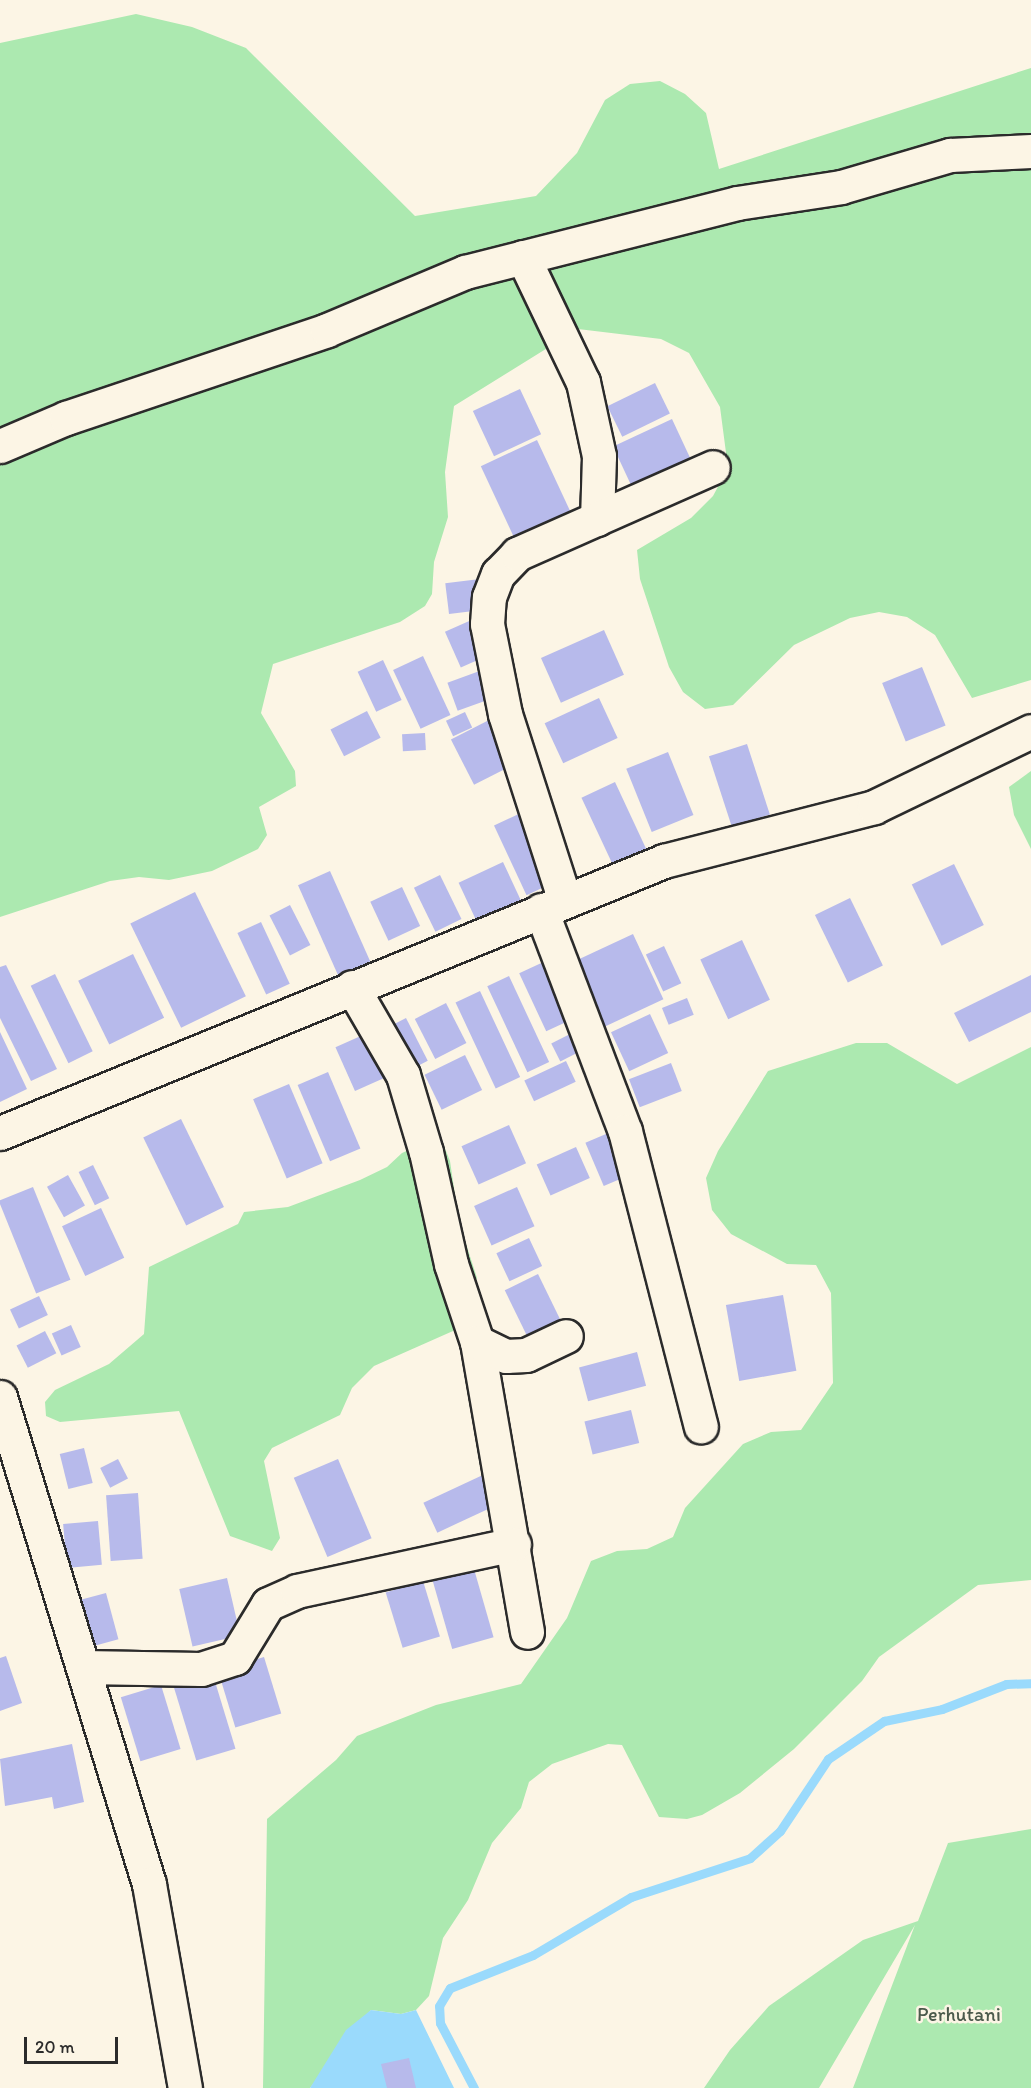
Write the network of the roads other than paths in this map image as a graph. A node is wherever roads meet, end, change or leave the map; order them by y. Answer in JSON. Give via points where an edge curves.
{"nodes":[{"id":1,"x":1031,"y":151,"type":"edge"},
{"id":2,"x":523,"y":257,"type":"junction"},
{"id":3,"x":0,"y":446,"type":"edge"},
{"id":4,"x":713,"y":467,"type":"dead end"},
{"id":5,"x":597,"y":519,"type":"junction"},
{"id":6,"x":1031,"y":731,"type":"edge"},
{"id":7,"x":553,"y":906,"type":"junction"},
{"id":8,"x":352,"y":987,"type":"junction"},
{"id":9,"x":0,"y":1133,"type":"edge"},
{"id":10,"x":566,"y":1336,"type":"dead end"},
{"id":11,"x":477,"y":1342,"type":"junction"},
{"id":12,"x":0,"y":1397,"type":"edge"},
{"id":13,"x":701,"y":1426,"type":"dead end"},
{"id":14,"x":514,"y":1544,"type":"junction"},
{"id":15,"x":527,"y":1632,"type":"dead end"},
{"id":16,"x":83,"y":1667,"type":"junction"},
{"id":17,"x":185,"y":2088,"type":"edge"}],
"edges":[{"from":1,"to":2,"type":"street","via":[[950,155],[841,187],[737,203]]},
{"from":2,"to":3,"type":"street","via":[[465,272],[327,330],[66,418]]},
{"from":2,"to":5,"type":"street","via":[[583,382],[599,456]]},
{"from":4,"to":5,"type":"street"},
{"from":5,"to":7,"type":"street","via":[[517,554],[498,574],[488,615],[505,714]]},
{"from":6,"to":7,"type":"street","via":[[874,807],[664,861]]},
{"from":7,"to":8,"type":"street"},
{"from":7,"to":13,"type":"street","via":[[625,1131]]},
{"from":8,"to":9,"type":"street"},
{"from":8,"to":11,"type":"street","via":[[403,1075],[451,1264]]},
{"from":10,"to":11,"type":"street","via":[[526,1355],[506,1356]]},
{"from":11,"to":14,"type":"street"},
{"from":12,"to":16,"type":"street"},
{"from":14,"to":15,"type":"street"},
{"from":14,"to":16,"type":"street","via":[[297,1591],[268,1604],[235,1658],[201,1669]]},
{"from":16,"to":17,"type":"street","via":[[149,1884]]}]}
